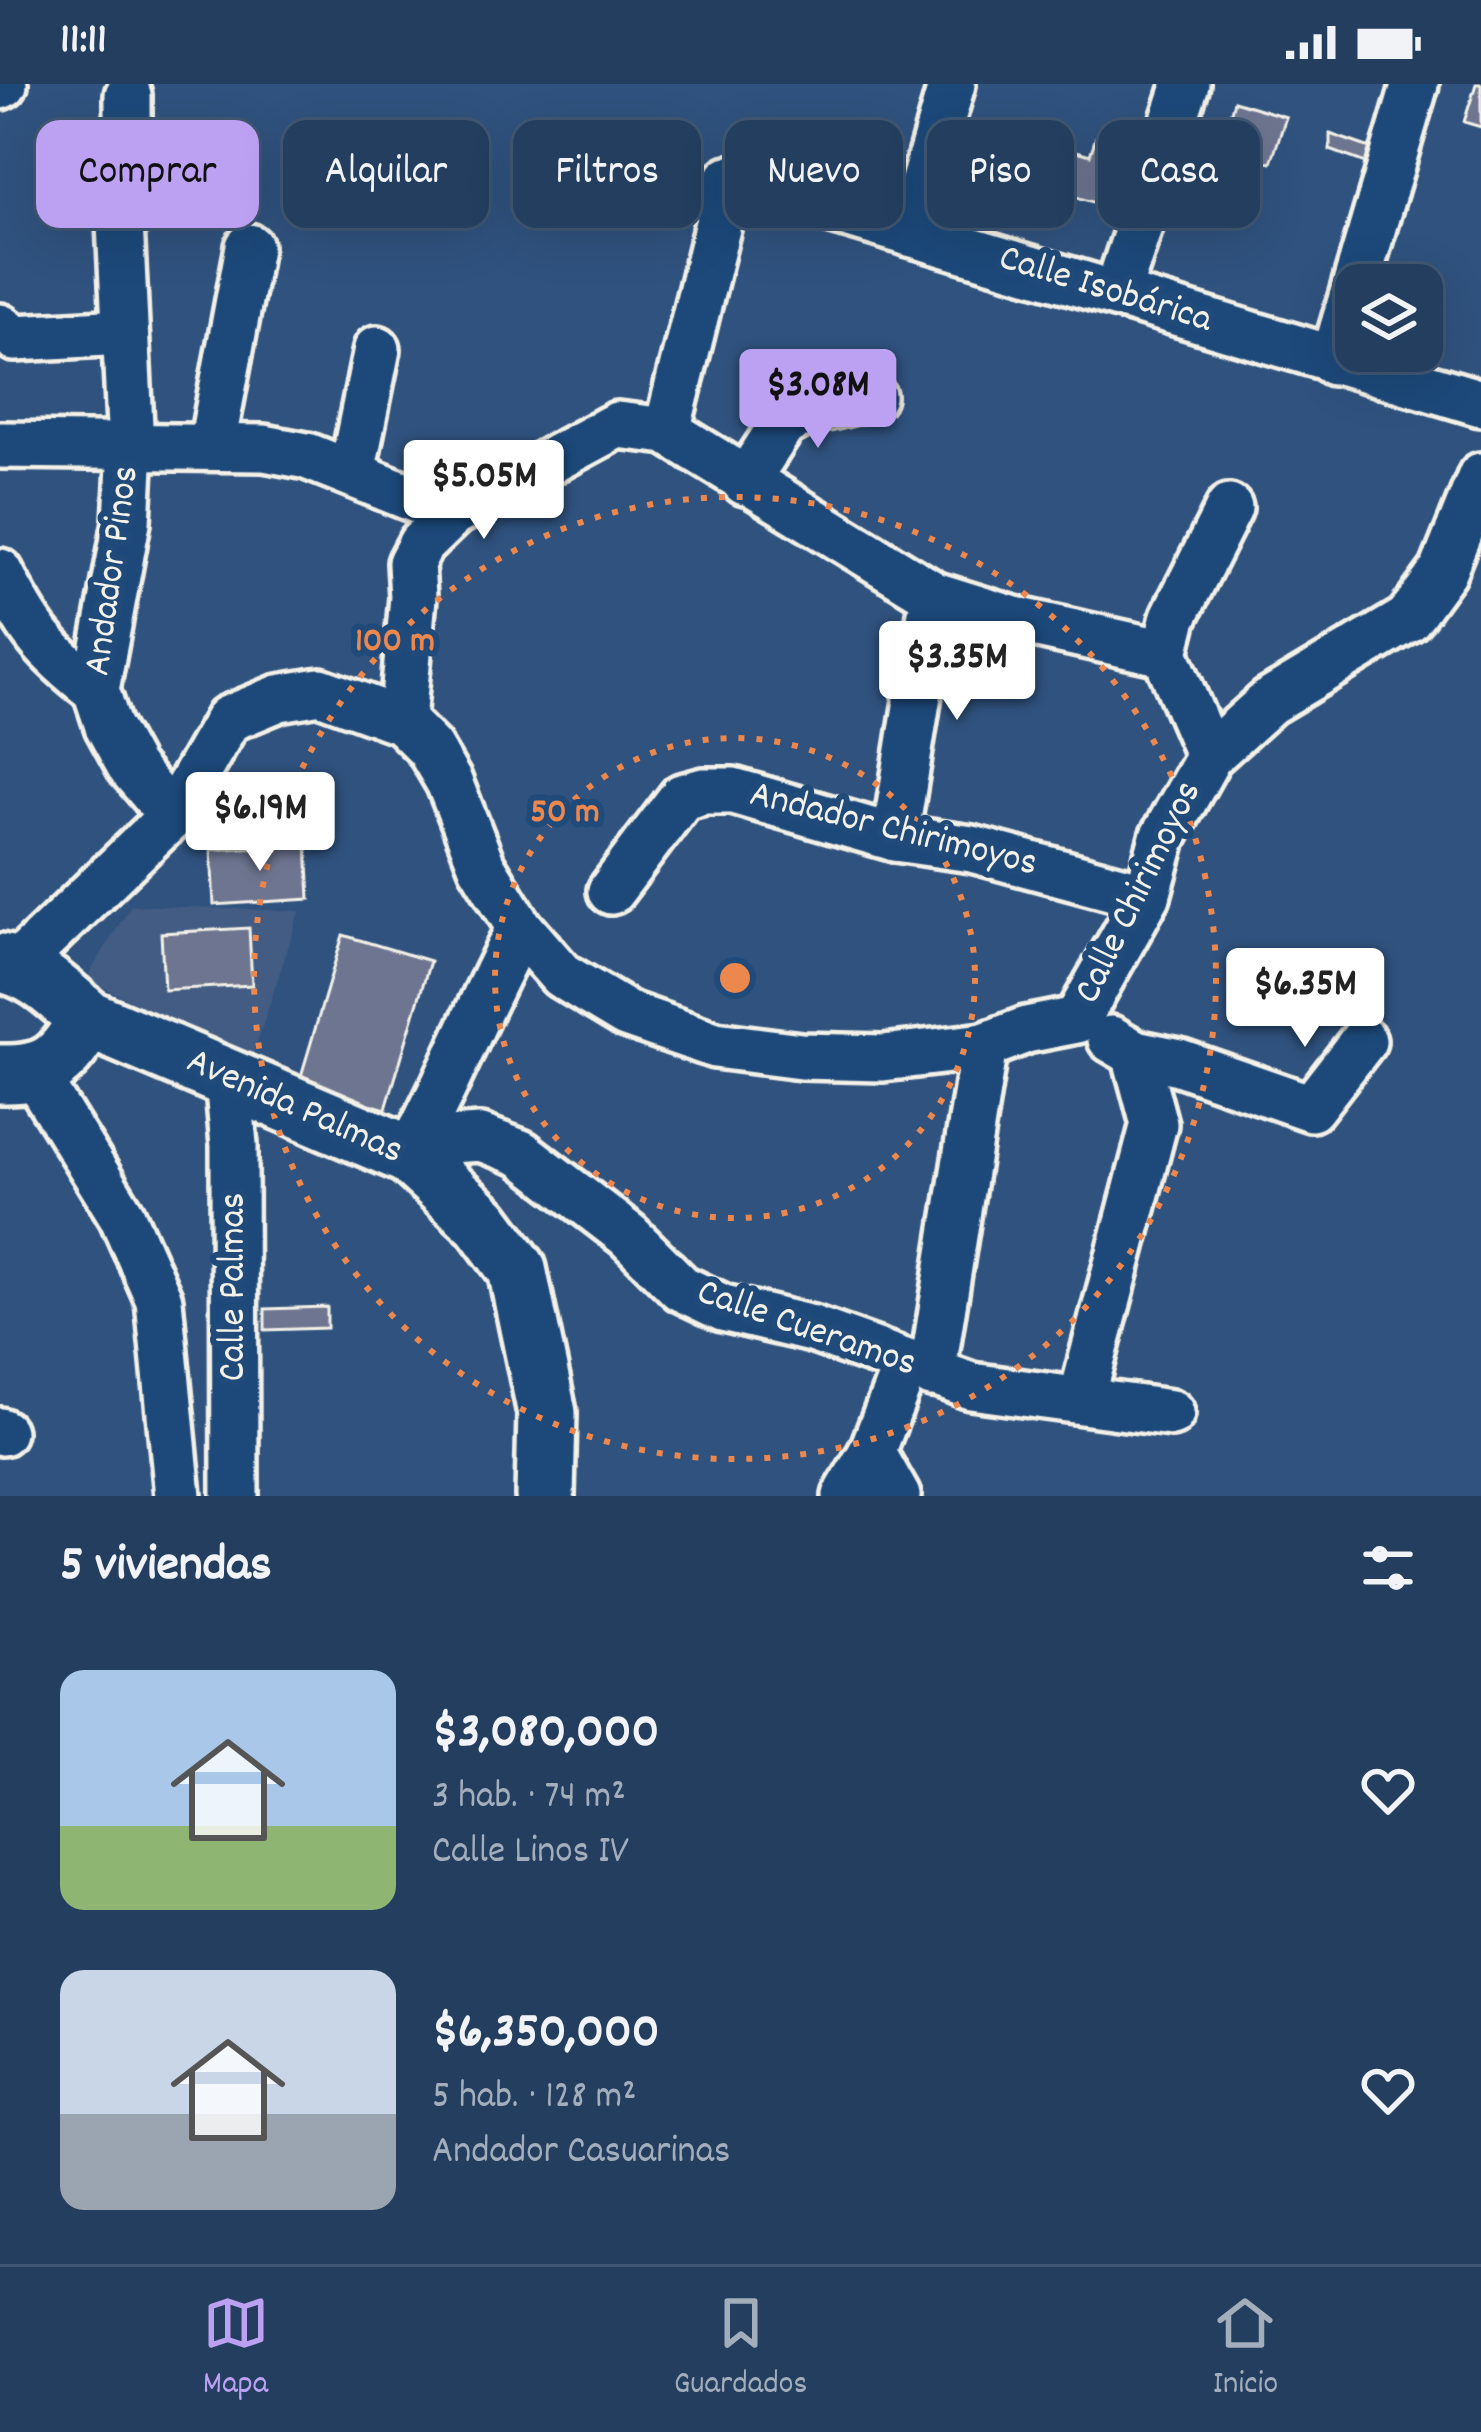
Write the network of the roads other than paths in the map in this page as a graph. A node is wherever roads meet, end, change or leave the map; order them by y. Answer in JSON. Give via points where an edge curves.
{"nodes":[{"id":1,"x":952,"y":84,"type":"edge"},
{"id":2,"x":1186,"y":84,"type":"edge"},
{"id":3,"x":1415,"y":84,"type":"edge"},
{"id":4,"x":128,"y":95,"type":"dead end"},
{"id":5,"x":909,"y":233,"type":"junction"},
{"id":6,"x":248,"y":247,"type":"dead end"},
{"id":7,"x":1117,"y":293,"type":"junction"},
{"id":8,"x":0,"y":327,"type":"edge"},
{"id":9,"x":124,"y":332,"type":"junction"},
{"id":10,"x":377,"y":349,"type":"dead end"},
{"id":11,"x":1333,"y":362,"type":"junction"},
{"id":12,"x":872,"y":396,"type":"dead end"},
{"id":13,"x":1481,"y":404,"type":"edge"},
{"id":14,"x":667,"y":431,"type":"junction"},
{"id":15,"x":0,"y":445,"type":"edge"},
{"id":16,"x":212,"y":445,"type":"junction"},
{"id":17,"x":131,"y":447,"type":"junction"},
{"id":18,"x":352,"y":472,"type":"junction"},
{"id":19,"x":1481,"y":476,"type":"edge"},
{"id":20,"x":745,"y":482,"type":"junction"},
{"id":21,"x":1229,"y":508,"type":"dead end"},
{"id":22,"x":452,"y":514,"type":"junction"},
{"id":23,"x":0,"y":572,"type":"edge"},
{"id":24,"x":934,"y":595,"type":"junction"},
{"id":25,"x":1165,"y":653,"type":"junction"},
{"id":26,"x":96,"y":690,"type":"junction"},
{"id":27,"x":403,"y":721,"type":"junction"},
{"id":28,"x":1209,"y":756,"type":"junction"},
{"id":29,"x":172,"y":816,"type":"junction"},
{"id":30,"x":895,"y":838,"type":"junction"},
{"id":31,"x":611,"y":891,"type":"dead end"},
{"id":32,"x":1147,"y":896,"type":"junction"},
{"id":33,"x":520,"y":928,"type":"junction"},
{"id":34,"x":9,"y":964,"type":"edge"},
{"id":35,"x":88,"y":1019,"type":"junction"},
{"id":36,"x":1077,"y":1020,"type":"junction"},
{"id":37,"x":1363,"y":1042,"type":"dead end"},
{"id":38,"x":984,"y":1046,"type":"junction"},
{"id":39,"x":1135,"y":1053,"type":"junction"},
{"id":40,"x":18,"y":1074,"type":"edge"},
{"id":41,"x":228,"y":1079,"type":"junction"},
{"id":42,"x":413,"y":1148,"type":"junction"},
{"id":43,"x":919,"y":1369,"type":"junction"},
{"id":44,"x":1082,"y":1398,"type":"junction"},
{"id":45,"x":1171,"y":1413,"type":"dead end"},
{"id":46,"x":872,"y":1452,"type":"junction"},
{"id":47,"x":178,"y":1496,"type":"edge"},
{"id":48,"x":235,"y":1496,"type":"edge"},
{"id":49,"x":545,"y":1496,"type":"edge"},
{"id":50,"x":847,"y":1496,"type":"edge"},
{"id":51,"x":897,"y":1496,"type":"edge"}],
"edges":[{"from":1,"to":5,"type":"street"},
{"from":2,"to":7,"type":"street"},
{"from":3,"to":11,"type":"street"},
{"from":4,"to":9,"type":"street","name":"Andador Pinos","via":[[119,223]]},
{"from":5,"to":7,"type":"street","name":"Calle Isobárica"},
{"from":5,"to":14,"type":"street","name":"Calle Isobárica","via":[[728,179]]},
{"from":6,"to":16,"type":"street"},
{"from":7,"to":11,"type":"street","name":"Calle Isobárica"},
{"from":8,"to":9,"type":"street","via":[[15,338]]},
{"from":9,"to":17,"type":"street","name":"Andador Pinos"},
{"from":10,"to":18,"type":"street"},
{"from":11,"to":13,"type":"street","name":"Calle Isobárica"},
{"from":12,"to":20,"type":"street","via":[[783,424]]},
{"from":14,"to":20,"type":"street"},
{"from":14,"to":22,"type":"street","via":[[617,425]]},
{"from":15,"to":17,"type":"street"},
{"from":16,"to":17,"type":"street"},
{"from":16,"to":18,"type":"street","via":[[285,452]]},
{"from":17,"to":26,"type":"street","name":"Andador Pinos","via":[[127,522]]},
{"from":18,"to":22,"type":"street"},
{"from":19,"to":28,"type":"street","name":"Calle Chirimoyos","via":[[1443,571],[1408,619],[1269,702]]},
{"from":20,"to":24,"type":"street"},
{"from":21,"to":25,"type":"street","via":[[1174,617]]},
{"from":22,"to":27,"type":"street","via":[[411,563]]},
{"from":23,"to":26,"type":"street","via":[[28,628]]},
{"from":24,"to":25,"type":"street"},
{"from":24,"to":30,"type":"street"},
{"from":25,"to":28,"type":"street"},
{"from":26,"to":29,"type":"street","name":"Andador Pinos","via":[[131,768]]},
{"from":27,"to":29,"type":"street","via":[[320,691],[262,705],[228,719]]},
{"from":27,"to":33,"type":"street","name":"Calle Chirimoyos","via":[[449,782],[482,866]]},
{"from":28,"to":32,"type":"street","name":"Calle Chirimoyos","via":[[1163,838]]},
{"from":29,"to":34,"type":"street"},
{"from":30,"to":31,"type":"street","name":"Andador Chirimoyos","via":[[733,791],[704,791],[682,797]]},
{"from":30,"to":32,"type":"street","name":"Andador Chirimoyos","via":[[972,848]]},
{"from":32,"to":36,"type":"street","name":"Calle Chirimoyos"},
{"from":33,"to":38,"type":"street","name":"Calle Chirimoyos","via":[[560,975],[626,1014],[715,1045],[883,1058]]},
{"from":33,"to":42,"type":"street"},
{"from":34,"to":35,"type":"main road","name":"Avenida Palmas"},
{"from":35,"to":40,"type":"main road","via":[[68,1052]]},
{"from":35,"to":41,"type":"main road","name":"Avenida Palmas"},
{"from":36,"to":38,"type":"street","name":"Calle Chirimoyos"},
{"from":36,"to":39,"type":"street"},
{"from":37,"to":39,"type":"street","via":[[1310,1108]]},
{"from":38,"to":43,"type":"street"},
{"from":39,"to":44,"type":"street","via":[[1154,1124]]},
{"from":40,"to":47,"type":"street","via":[[122,1216],[159,1300]]},
{"from":41,"to":42,"type":"main road","name":"Avenida Palmas"},
{"from":41,"to":48,"type":"street","name":"Calle Palmas"},
{"from":42,"to":43,"type":"street","name":"Calle Cueramos","via":[[481,1138],[520,1154],[628,1235],[681,1288]]},
{"from":42,"to":49,"type":"main road","name":"Avenida Palmas","via":[[518,1268],[547,1413]]},
{"from":43,"to":44,"type":"street","name":"Calle Cueramos","via":[[970,1386]]},
{"from":43,"to":46,"type":"street"},
{"from":44,"to":45,"type":"street","name":"Calle Cueramos"},
{"from":46,"to":50,"type":"street"},
{"from":46,"to":51,"type":"street"}]}
